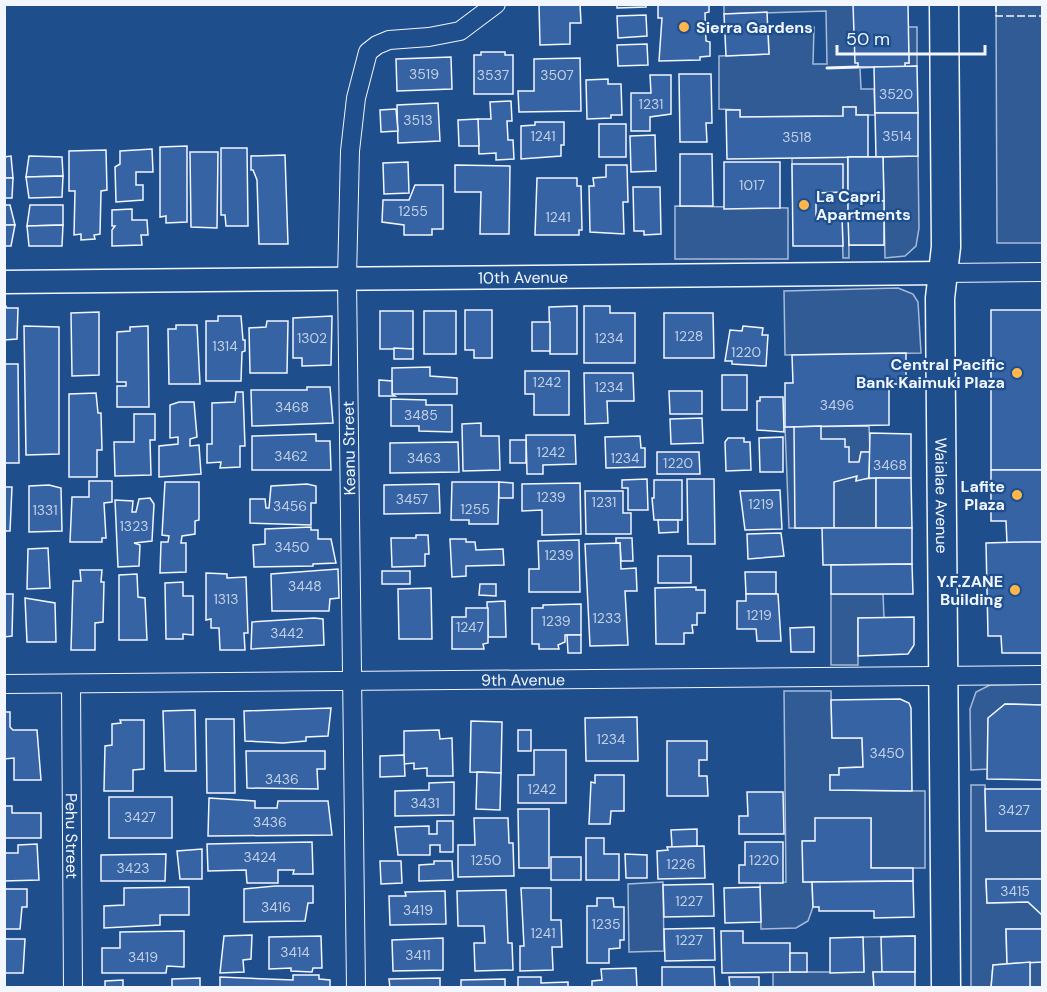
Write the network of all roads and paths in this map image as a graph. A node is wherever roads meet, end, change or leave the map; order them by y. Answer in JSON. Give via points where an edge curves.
{"nodes":[{"id":1,"x":496,"y":4,"type":"edge"},
{"id":2,"x":944,"y":4,"type":"edge"},
{"id":3,"x":1042,"y":272,"type":"edge"},
{"id":4,"x":944,"y":273,"type":"junction"},
{"id":5,"x":347,"y":279,"type":"junction"},
{"id":6,"x":4,"y":282,"type":"edge"},
{"id":7,"x":1042,"y":675,"type":"edge"},
{"id":8,"x":943,"y":677,"type":"junction"},
{"id":9,"x":352,"y":682,"type":"junction"},
{"id":10,"x":4,"y":684,"type":"edge"},
{"id":11,"x":70,"y":684,"type":"junction"},
{"id":12,"x":73,"y":987,"type":"edge"},
{"id":13,"x":356,"y":987,"type":"edge"},
{"id":14,"x":946,"y":987,"type":"edge"}],
"edges":[{"from":1,"to":5,"type":"street","name":"Keanu Street","via":[[459,31],[389,40],[369,52],[359,82],[350,151]]},
{"from":2,"to":4,"type":"main road","name":"Waialae Avenue"},
{"from":3,"to":4,"type":"street","name":"10th Avenue"},
{"from":4,"to":5,"type":"street","name":"10th Avenue"},
{"from":4,"to":8,"type":"main road","name":"Waialae Avenue","via":[[940,298]]},
{"from":5,"to":6,"type":"street","name":"10th Avenue"},
{"from":5,"to":9,"type":"street","name":"Keanu Street"},
{"from":7,"to":8,"type":"street","name":"9th Avenue"},
{"from":8,"to":9,"type":"street","name":"9th Avenue"},
{"from":8,"to":14,"type":"main road","name":"Waialae Avenue"},
{"from":9,"to":11,"type":"street","name":"9th Avenue"},
{"from":9,"to":13,"type":"street","name":"Keanu Street"},
{"from":10,"to":11,"type":"street","name":"9th Avenue"},
{"from":11,"to":12,"type":"street","name":"Pehu Street"}]}
